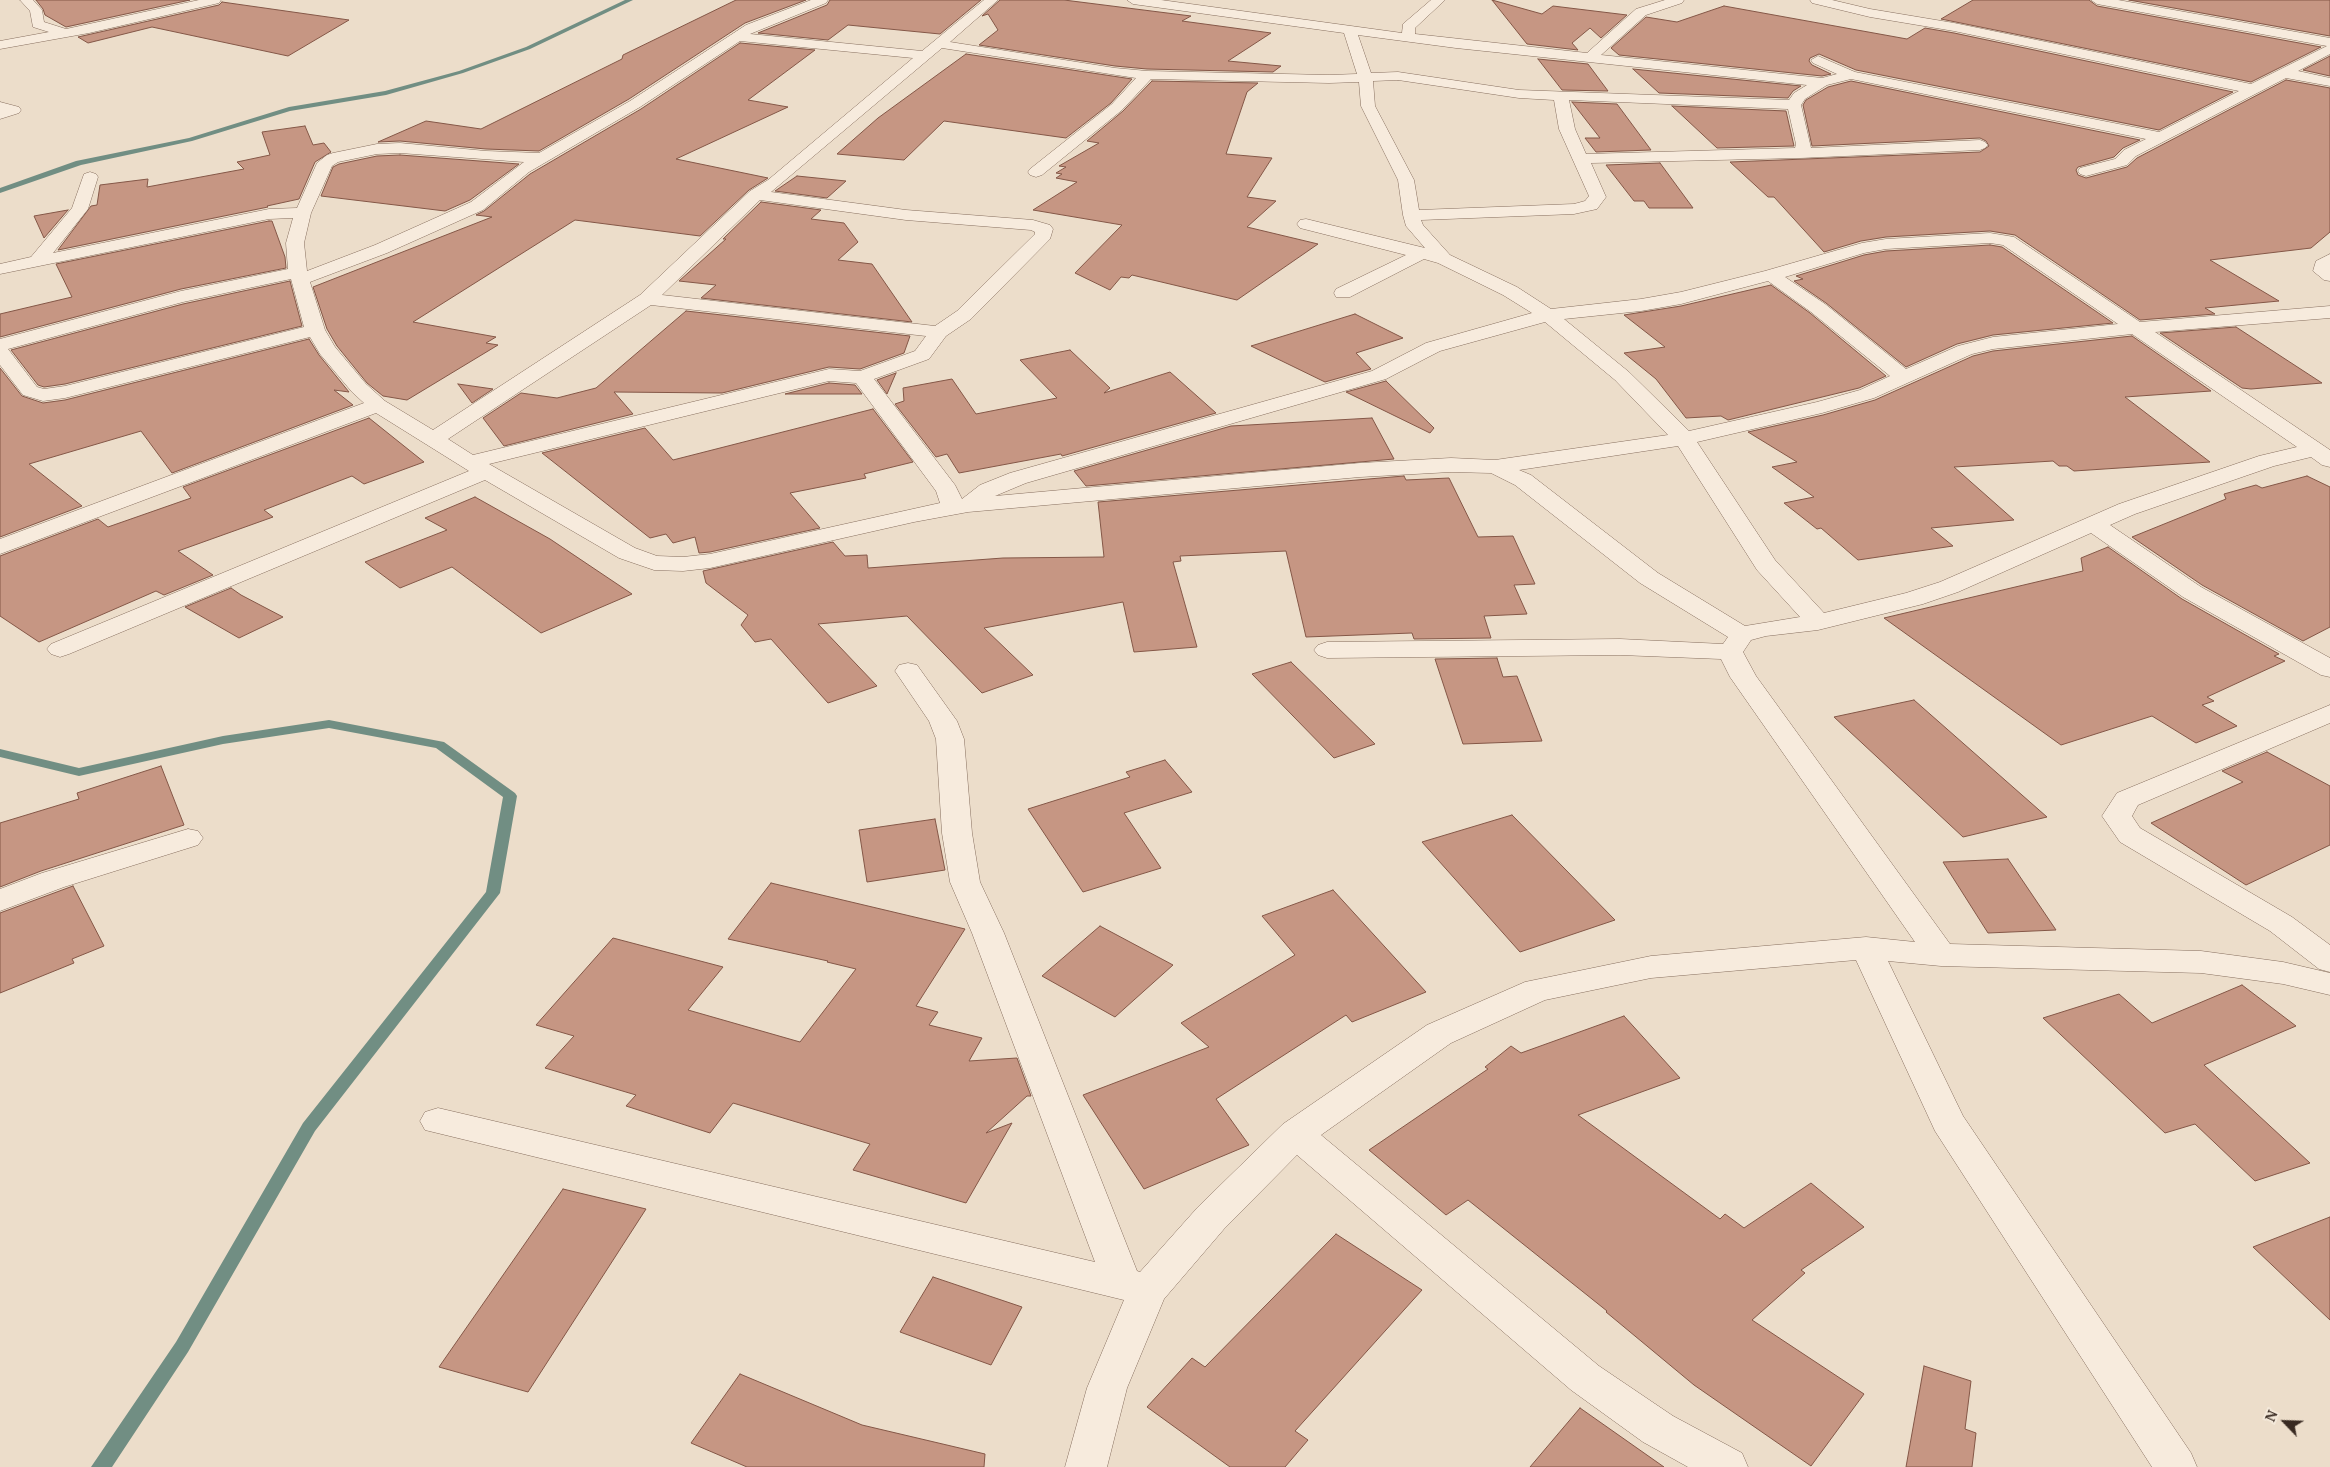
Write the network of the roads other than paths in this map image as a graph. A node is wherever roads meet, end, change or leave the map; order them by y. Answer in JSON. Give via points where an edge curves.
{"nodes":[{"id":1,"x":26,"y":0,"type":"edge"},
{"id":2,"x":174,"y":0,"type":"edge"},
{"id":3,"x":215,"y":0,"type":"edge"},
{"id":4,"x":822,"y":0,"type":"edge"},
{"id":5,"x":992,"y":0,"type":"edge"},
{"id":6,"x":1134,"y":0,"type":"edge"},
{"id":7,"x":1439,"y":0,"type":"edge"},
{"id":8,"x":1678,"y":0,"type":"edge"},
{"id":9,"x":1816,"y":0,"type":"edge"},
{"id":10,"x":2097,"y":0,"type":"edge"},
{"id":11,"x":188,"y":6,"type":"junction"},
{"id":12,"x":1349,"y":29,"type":"junction"},
{"id":13,"x":65,"y":33,"type":"junction"},
{"id":14,"x":737,"y":37,"type":"junction"},
{"id":15,"x":1409,"y":38,"type":"junction"},
{"id":16,"x":2330,"y":42,"type":"edge"},
{"id":17,"x":940,"y":44,"type":"junction"},
{"id":18,"x":0,"y":45,"type":"edge"},
{"id":19,"x":2330,"y":49,"type":"edge"},
{"id":20,"x":927,"y":55,"type":"junction"},
{"id":21,"x":1590,"y":58,"type":"junction"},
{"id":22,"x":1818,"y":60,"type":"dead end"},
{"id":23,"x":2284,"y":73,"type":"junction"},
{"id":24,"x":1147,"y":75,"type":"junction"},
{"id":25,"x":1851,"y":75,"type":"junction"},
{"id":26,"x":1366,"y":78,"type":"junction"},
{"id":27,"x":1822,"y":82,"type":"junction"},
{"id":28,"x":2330,"y":82,"type":"edge"},
{"id":29,"x":2252,"y":89,"type":"junction"},
{"id":30,"x":1561,"y":96,"type":"junction"},
{"id":31,"x":1794,"y":105,"type":"junction"},
{"id":32,"x":0,"y":106,"type":"edge"},
{"id":33,"x":0,"y":115,"type":"edge"},
{"id":34,"x":2161,"y":137,"type":"junction"},
{"id":35,"x":1980,"y":144,"type":"dead end"},
{"id":36,"x":1800,"y":152,"type":"junction"},
{"id":37,"x":542,"y":158,"type":"junction"},
{"id":38,"x":1582,"y":159,"type":"junction"},
{"id":39,"x":2086,"y":171,"type":"dead end"},
{"id":40,"x":1036,"y":172,"type":"dead end"},
{"id":41,"x":90,"y":177,"type":"dead end"},
{"id":42,"x":756,"y":195,"type":"junction"},
{"id":43,"x":304,"y":213,"type":"junction"},
{"id":44,"x":1411,"y":215,"type":"junction"},
{"id":45,"x":1306,"y":224,"type":"dead end"},
{"id":46,"x":1423,"y":254,"type":"junction"},
{"id":47,"x":39,"y":259,"type":"junction"},
{"id":48,"x":1444,"y":259,"type":"junction"},
{"id":49,"x":2330,"y":260,"type":"edge"},
{"id":50,"x":0,"y":268,"type":"edge"},
{"id":51,"x":299,"y":275,"type":"junction"},
{"id":52,"x":1771,"y":275,"type":"junction"},
{"id":53,"x":2330,"y":276,"type":"edge"},
{"id":54,"x":1343,"y":293,"type":"dead end"},
{"id":55,"x":647,"y":299,"type":"junction"},
{"id":56,"x":2330,"y":312,"type":"edge"},
{"id":57,"x":1548,"y":315,"type":"junction"},
{"id":58,"x":2138,"y":328,"type":"junction"},
{"id":59,"x":316,"y":330,"type":"junction"},
{"id":60,"x":938,"y":332,"type":"junction"},
{"id":61,"x":0,"y":345,"type":"edge"},
{"id":62,"x":0,"y":352,"type":"edge"},
{"id":63,"x":862,"y":377,"type":"junction"},
{"id":64,"x":1904,"y":377,"type":"junction"},
{"id":65,"x":378,"y":405,"type":"junction"},
{"id":66,"x":433,"y":439,"type":"junction"},
{"id":67,"x":1684,"y":439,"type":"junction"},
{"id":68,"x":2319,"y":448,"type":"edge"},
{"id":69,"x":478,"y":467,"type":"junction"},
{"id":70,"x":1495,"y":467,"type":"junction"},
{"id":71,"x":961,"y":506,"type":"junction"},
{"id":72,"x":2093,"y":524,"type":"junction"},
{"id":73,"x":0,"y":547,"type":"edge"},
{"id":74,"x":1818,"y":622,"type":"junction"},
{"id":75,"x":1736,"y":644,"type":"junction"},
{"id":76,"x":60,"y":648,"type":"dead end"},
{"id":77,"x":1327,"y":650,"type":"dead end"},
{"id":78,"x":2330,"y":669,"type":"edge"},
{"id":79,"x":908,"y":671,"type":"dead end"},
{"id":80,"x":2330,"y":713,"type":"edge"},
{"id":81,"x":188,"y":838,"type":"dead end"},
{"id":82,"x":0,"y":901,"type":"edge"},
{"id":83,"x":1866,"y":948,"type":"junction"},
{"id":84,"x":1941,"y":954,"type":"junction"},
{"id":85,"x":2330,"y":961,"type":"edge"},
{"id":86,"x":2330,"y":984,"type":"edge"},
{"id":87,"x":438,"y":1121,"type":"dead end"},
{"id":88,"x":1296,"y":1134,"type":"junction"},
{"id":89,"x":1135,"y":1287,"type":"junction"},
{"id":90,"x":1086,"y":1467,"type":"edge"},
{"id":91,"x":1727,"y":1467,"type":"edge"},
{"id":92,"x":2176,"y":1467,"type":"edge"}],
"edges":[{"from":1,"to":13,"type":"street","via":[[36,10],[38,24]]},
{"from":2,"to":11,"type":"street"},
{"from":3,"to":11,"type":"street"},
{"from":4,"to":14,"type":"street","via":[[762,22]]},
{"from":5,"to":17,"type":"street"},
{"from":6,"to":12,"type":"street"},
{"from":7,"to":15,"type":"street","via":[[1408,27]]},
{"from":8,"to":21,"type":"street","via":[[1641,12]]},
{"from":9,"to":29,"type":"street"},
{"from":10,"to":16,"type":"street"},
{"from":11,"to":13,"type":"street"},
{"from":12,"to":15,"type":"street"},
{"from":12,"to":26,"type":"street"},
{"from":13,"to":18,"type":"street"},
{"from":14,"to":20,"type":"street"},
{"from":14,"to":37,"type":"street","via":[[635,104]]},
{"from":15,"to":21,"type":"street"},
{"from":17,"to":20,"type":"street"},
{"from":17,"to":24,"type":"street"},
{"from":19,"to":23,"type":"street"},
{"from":20,"to":42,"type":"street"},
{"from":21,"to":27,"type":"street"},
{"from":22,"to":25,"type":"street"},
{"from":23,"to":28,"type":"street"},
{"from":23,"to":29,"type":"street"},
{"from":24,"to":26,"type":"street"},
{"from":24,"to":40,"type":"street","via":[[1117,107]]},
{"from":25,"to":27,"type":"street"},
{"from":25,"to":34,"type":"street"},
{"from":26,"to":30,"type":"street","via":[[1398,76],[1519,94]]},
{"from":26,"to":44,"type":"street","via":[[1368,106],[1406,180]]},
{"from":27,"to":31,"type":"street","via":[[1799,96]]},
{"from":29,"to":34,"type":"street"},
{"from":30,"to":31,"type":"street"},
{"from":30,"to":38,"type":"street","via":[[1567,129]]},
{"from":31,"to":36,"type":"street","via":[[1804,144]]},
{"from":32,"to":33,"type":"street","via":[[14,110]]},
{"from":34,"to":39,"type":"street","via":[[2130,153],[2121,162]]},
{"from":35,"to":36,"type":"street"},
{"from":36,"to":38,"type":"street"},
{"from":37,"to":43,"type":"street","via":[[400,148],[344,154],[325,164]]},
{"from":37,"to":51,"type":"street","via":[[463,214],[381,249]]},
{"from":38,"to":44,"type":"street","via":[[1598,197],[1591,205],[1555,210]]},
{"from":41,"to":47,"type":"street","via":[[80,209]]},
{"from":42,"to":55,"type":"street"},
{"from":42,"to":60,"type":"street","via":[[906,215],[1033,225],[1044,229],[1044,235],[964,315]]},
{"from":43,"to":47,"type":"street","via":[[269,214]]},
{"from":43,"to":51,"type":"street","via":[[295,243]]},
{"from":44,"to":48,"type":"street","via":[[1415,226]]},
{"from":45,"to":46,"type":"street"},
{"from":46,"to":48,"type":"street"},
{"from":46,"to":54,"type":"street"},
{"from":47,"to":50,"type":"street"},
{"from":48,"to":57,"type":"street","via":[[1510,291]]},
{"from":49,"to":53,"type":"street","via":[[2322,265],[2322,271]]},
{"from":51,"to":59,"type":"street"},
{"from":51,"to":61,"type":"street","via":[[181,297]]},
{"from":52,"to":57,"type":"street","via":[[1649,304]]},
{"from":52,"to":58,"type":"street","via":[[1886,244],[1999,239],[2008,241]]},
{"from":52,"to":64,"type":"street"},
{"from":55,"to":60,"type":"street"},
{"from":55,"to":66,"type":"street"},
{"from":56,"to":58,"type":"street"},
{"from":57,"to":67,"type":"street","via":[[1622,376]]},
{"from":57,"to":71,"type":"street","via":[[1433,347],[1379,375],[1018,478]]},
{"from":58,"to":64,"type":"street","via":[[1993,344],[1965,350]]},
{"from":58,"to":68,"type":"street"},
{"from":59,"to":62,"type":"street","via":[[43,395],[30,391]]},
{"from":59,"to":65,"type":"street","via":[[359,388]]},
{"from":60,"to":63,"type":"street","via":[[922,355]]},
{"from":63,"to":69,"type":"street","via":[[829,375]]},
{"from":63,"to":71,"type":"street"},
{"from":64,"to":67,"type":"street","via":[[1867,394],[1822,408]]},
{"from":65,"to":66,"type":"street"},
{"from":65,"to":73,"type":"street"},
{"from":66,"to":69,"type":"street"},
{"from":67,"to":70,"type":"street"},
{"from":67,"to":74,"type":"street","via":[[1766,565]]},
{"from":68,"to":72,"type":"street","via":[[2127,509]]},
{"from":69,"to":71,"type":"street","via":[[627,554],[654,563],[683,564],[710,560]]},
{"from":69,"to":76,"type":"street"},
{"from":70,"to":71,"type":"street","via":[[1360,470]]},
{"from":70,"to":75,"type":"street","via":[[1523,480]]},
{"from":72,"to":74,"type":"street","via":[[1949,587],[1914,599]]},
{"from":72,"to":78,"type":"street","via":[[2192,592]]},
{"from":74,"to":75,"type":"street","via":[[1764,629]]},
{"from":75,"to":77,"type":"street"},
{"from":75,"to":84,"type":"street","via":[[1743,677]]},
{"from":79,"to":89,"type":"street","via":[[943,721],[950,740],[957,834],[965,882],[988,933],[1082,1182]]},
{"from":80,"to":85,"type":"street","via":[[2127,800],[2117,816],[2130,835],[2282,924]]},
{"from":81,"to":82,"type":"street","via":[[53,880]]},
{"from":83,"to":84,"type":"street"},
{"from":83,"to":88,"type":"street","via":[[1651,967],[1536,990],[1439,1034]]},
{"from":83,"to":92,"type":"street","via":[[1948,1122]]},
{"from":84,"to":86,"type":"street","via":[[2201,962],[2283,973]]},
{"from":87,"to":89,"type":"street"},
{"from":88,"to":89,"type":"street"},
{"from":88,"to":91,"type":"street","via":[[1585,1378],[1658,1429]]},
{"from":89,"to":90,"type":"street"}]}
